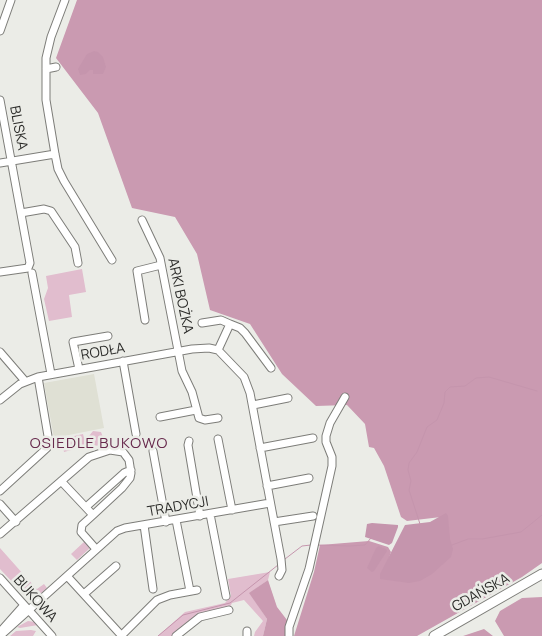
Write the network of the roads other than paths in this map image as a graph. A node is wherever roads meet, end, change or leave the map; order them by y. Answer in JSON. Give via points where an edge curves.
{"nodes":[{"id":1,"x":12,"y":0,"type":"edge"},
{"id":2,"x":65,"y":0,"type":"edge"},
{"id":3,"x":0,"y":31,"type":"edge"},
{"id":4,"x":56,"y":67,"type":"dead end"},
{"id":5,"x":46,"y":69,"type":"junction"},
{"id":6,"x":0,"y":106,"type":"edge"},
{"id":7,"x":54,"y":154,"type":"junction"},
{"id":8,"x":12,"y":161,"type":"junction"},
{"id":9,"x":0,"y":163,"type":"edge"},
{"id":10,"x":21,"y":213,"type":"junction"},
{"id":11,"x":142,"y":220,"type":"dead end"},
{"id":12,"x":112,"y":260,"type":"dead end"},
{"id":13,"x":78,"y":263,"type":"dead end"},
{"id":14,"x":161,"y":265,"type":"junction"},
{"id":15,"x":30,"y":270,"type":"junction"},
{"id":16,"x":0,"y":272,"type":"edge"},
{"id":17,"x":144,"y":320,"type":"dead end"},
{"id":18,"x":202,"y":323,"type":"dead end"},
{"id":19,"x":230,"y":324,"type":"junction"},
{"id":20,"x":108,"y":336,"type":"dead end"},
{"id":21,"x":218,"y":350,"type":"junction"},
{"id":22,"x":179,"y":351,"type":"junction"},
{"id":23,"x":0,"y":352,"type":"edge"},
{"id":24,"x":123,"y":361,"type":"junction"},
{"id":25,"x":271,"y":368,"type":"dead end"},
{"id":26,"x":78,"y":369,"type":"junction"},
{"id":27,"x":51,"y":374,"type":"junction"},
{"id":28,"x":38,"y":377,"type":"junction"},
{"id":29,"x":25,"y":381,"type":"junction"},
{"id":30,"x":288,"y":398,"type":"dead end"},
{"id":31,"x":345,"y":398,"type":"dead end"},
{"id":32,"x":0,"y":400,"type":"edge"},
{"id":33,"x":253,"y":405,"type":"junction"},
{"id":34,"x":196,"y":410,"type":"junction"},
{"id":35,"x":160,"y":417,"type":"dead end"},
{"id":36,"x":218,"y":418,"type":"dead end"},
{"id":37,"x":136,"y":434,"type":"dead end"},
{"id":38,"x":313,"y":438,"type":"dead end"},
{"id":39,"x":218,"y":439,"type":"dead end"},
{"id":40,"x":189,"y":441,"type":"dead end"},
{"id":41,"x":260,"y":448,"type":"junction"},
{"id":42,"x":153,"y":452,"type":"dead end"},
{"id":43,"x":131,"y":470,"type":"junction"},
{"id":44,"x":309,"y":478,"type":"dead end"},
{"id":45,"x":61,"y":481,"type":"junction"},
{"id":46,"x":267,"y":486,"type":"junction"},
{"id":47,"x":0,"y":491,"type":"edge"},
{"id":48,"x":270,"y":503,"type":"junction"},
{"id":49,"x":0,"y":504,"type":"edge"},
{"id":50,"x":86,"y":507,"type":"junction"},
{"id":51,"x":232,"y":510,"type":"junction"},
{"id":52,"x":210,"y":514,"type":"junction"},
{"id":53,"x":92,"y":515,"type":"junction"},
{"id":54,"x":200,"y":516,"type":"junction"},
{"id":55,"x":313,"y":516,"type":"dead end"},
{"id":56,"x":176,"y":520,"type":"junction"},
{"id":57,"x":16,"y":522,"type":"junction"},
{"id":58,"x":166,"y":522,"type":"junction"},
{"id":59,"x":274,"y":522,"type":"junction"},
{"id":60,"x":145,"y":523,"type":"junction"},
{"id":61,"x":0,"y":534,"type":"edge"},
{"id":62,"x":96,"y":549,"type":"junction"},
{"id":63,"x":116,"y":566,"type":"dead end"},
{"id":64,"x":542,"y":574,"type":"edge"},
{"id":65,"x":67,"y":576,"type":"junction"},
{"id":66,"x":280,"y":576,"type":"dead end"},
{"id":67,"x":0,"y":578,"type":"edge"},
{"id":68,"x":153,"y":589,"type":"dead end"},
{"id":69,"x":84,"y":594,"type":"junction"},
{"id":70,"x":226,"y":596,"type":"dead end"},
{"id":71,"x":26,"y":608,"type":"junction"},
{"id":72,"x":229,"y":610,"type":"dead end"},
{"id":73,"x":0,"y":632,"type":"edge"},
{"id":74,"x":0,"y":636,"type":"edge"},
{"id":75,"x":52,"y":636,"type":"edge"},
{"id":76,"x":122,"y":636,"type":"edge"},
{"id":77,"x":176,"y":636,"type":"edge"},
{"id":78,"x":289,"y":636,"type":"edge"},
{"id":79,"x":434,"y":636,"type":"edge"}],
"edges":[{"from":1,"to":3,"type":"street"},
{"from":2,"to":5,"type":"street","via":[[48,49]]},
{"from":4,"to":5,"type":"street"},
{"from":5,"to":7,"type":"street","via":[[46,100]]},
{"from":6,"to":8,"type":"street","name":"BLISKA"},
{"from":7,"to":8,"type":"street"},
{"from":7,"to":12,"type":"street","via":[[64,181]]},
{"from":8,"to":9,"type":"street"},
{"from":8,"to":10,"type":"street","name":"BLISKA"},
{"from":10,"to":13,"type":"street","via":[[51,211],[75,247]]},
{"from":10,"to":15,"type":"street","name":"BLISKA"},
{"from":11,"to":14,"type":"street","name":"ARKI BOŻKA"},
{"from":14,"to":17,"type":"street","via":[[137,271]]},
{"from":14,"to":22,"type":"street","name":"ARKI BOŻKA"},
{"from":15,"to":16,"type":"street"},
{"from":15,"to":27,"type":"street","name":"BLISKA"},
{"from":18,"to":19,"type":"street","via":[[221,320]]},
{"from":19,"to":21,"type":"street"},
{"from":19,"to":25,"type":"street","via":[[245,333]]},
{"from":20,"to":26,"type":"street","via":[[73,342]]},
{"from":21,"to":22,"type":"street","name":"RODŁA"},
{"from":21,"to":33,"type":"street","via":[[244,377]]},
{"from":22,"to":24,"type":"street","name":"RODŁA"},
{"from":22,"to":34,"type":"street","name":"ARKI BOŻKA","via":[[182,371]]},
{"from":23,"to":29,"type":"street"},
{"from":24,"to":26,"type":"street","name":"RODŁA"},
{"from":24,"to":37,"type":"street"},
{"from":26,"to":27,"type":"street","name":"RODŁA"},
{"from":27,"to":28,"type":"street","name":"RODŁA"},
{"from":28,"to":29,"type":"street","name":"RODŁA"},
{"from":28,"to":47,"type":"street","via":[[49,442],[47,448]]},
{"from":29,"to":32,"type":"street","name":"RODŁA"},
{"from":30,"to":33,"type":"street"},
{"from":31,"to":78,"type":"street","via":[[326,436],[332,466],[309,569],[289,627]]},
{"from":33,"to":41,"type":"street"},
{"from":34,"to":35,"type":"street"},
{"from":34,"to":36,"type":"street","via":[[201,419]]},
{"from":38,"to":41,"type":"street"},
{"from":39,"to":51,"type":"street"},
{"from":40,"to":54,"type":"street"},
{"from":41,"to":46,"type":"street"},
{"from":42,"to":58,"type":"street"},
{"from":43,"to":45,"type":"street","via":[[123,452],[110,450],[89,457]]},
{"from":43,"to":50,"type":"street"},
{"from":43,"to":53,"type":"street","via":[[127,483]]},
{"from":44,"to":46,"type":"street"},
{"from":45,"to":50,"type":"street"},
{"from":45,"to":57,"type":"street"},
{"from":46,"to":48,"type":"street"},
{"from":48,"to":51,"type":"street","name":"TRADYCJI"},
{"from":48,"to":59,"type":"street"},
{"from":49,"to":57,"type":"street"},
{"from":50,"to":53,"type":"street"},
{"from":51,"to":52,"type":"street","name":"TRADYCJI"},
{"from":52,"to":54,"type":"street","name":"TRADYCJI"},
{"from":52,"to":70,"type":"street"},
{"from":53,"to":62,"type":"street","via":[[82,525],[81,532]]},
{"from":54,"to":56,"type":"street","name":"TRADYCJI"},
{"from":55,"to":59,"type":"street"},
{"from":56,"to":58,"type":"street","name":"TRADYCJI"},
{"from":56,"to":76,"type":"street","via":[[194,590],[157,600]]},
{"from":57,"to":61,"type":"street"},
{"from":58,"to":60,"type":"street","name":"TRADYCJI"},
{"from":59,"to":66,"type":"street","via":[[281,559]]},
{"from":60,"to":62,"type":"street","name":"TRADYCJI","via":[[117,531]]},
{"from":60,"to":68,"type":"street"},
{"from":62,"to":65,"type":"street","name":"TRADYCJI"},
{"from":63,"to":69,"type":"street"},
{"from":64,"to":79,"type":"main road","name":"GDAŃSKA"},
{"from":65,"to":69,"type":"street"},
{"from":65,"to":71,"type":"street","name":"TRADYCJI"},
{"from":67,"to":71,"type":"street","name":"BUKOWA"},
{"from":69,"to":76,"type":"street"},
{"from":71,"to":73,"type":"street"},
{"from":71,"to":74,"type":"street"},
{"from":71,"to":75,"type":"street","name":"BUKOWA"},
{"from":72,"to":77,"type":"street","via":[[200,617]]}]}
